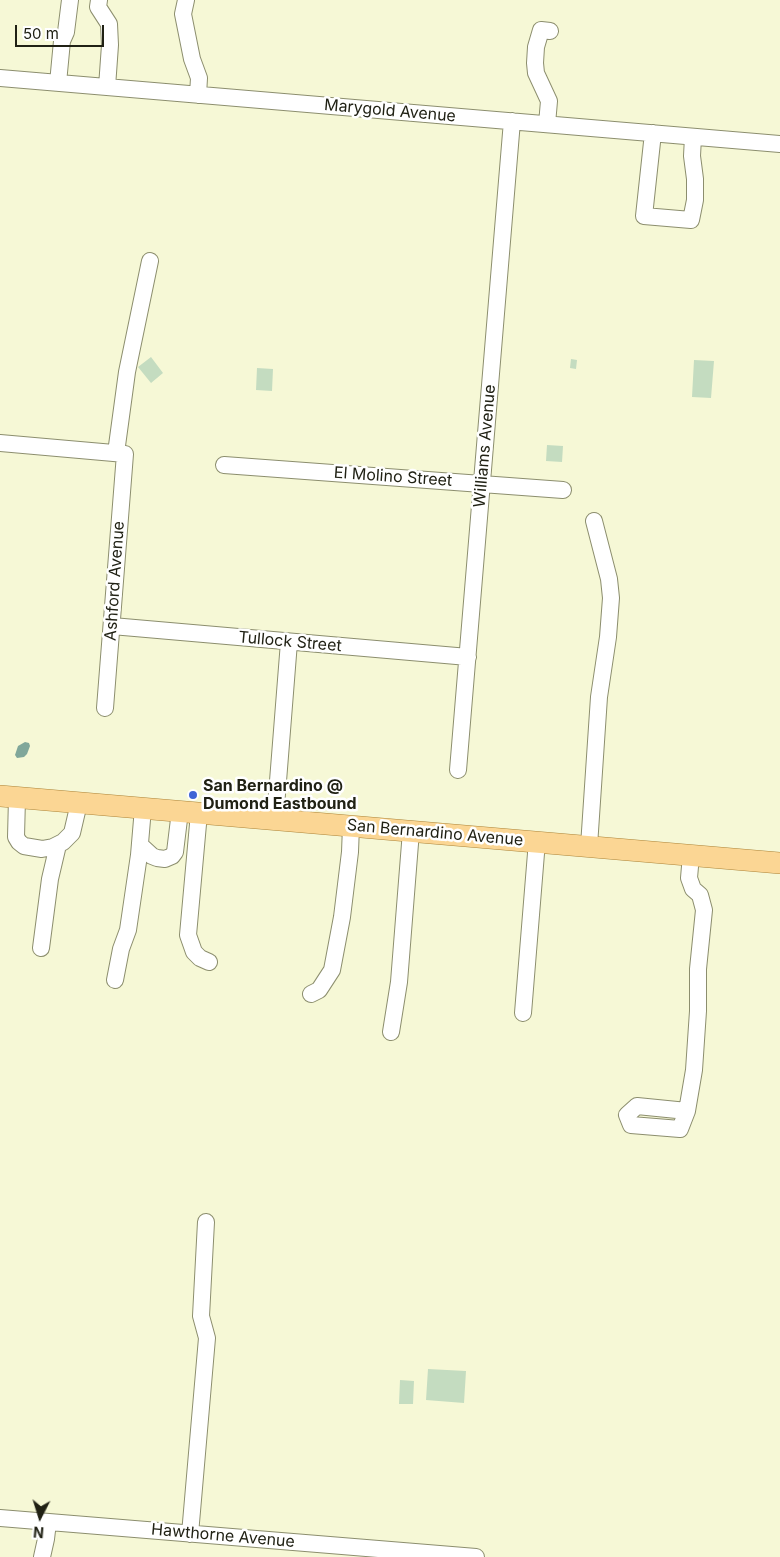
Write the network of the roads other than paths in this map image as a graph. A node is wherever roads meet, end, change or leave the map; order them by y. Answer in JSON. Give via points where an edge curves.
{"nodes":[{"id":1,"x":70,"y":0,"type":"edge"},
{"id":2,"x":99,"y":0,"type":"edge"},
{"id":3,"x":186,"y":0,"type":"edge"},
{"id":4,"x":550,"y":31,"type":"dead end"},
{"id":5,"x":0,"y":78,"type":"edge"},
{"id":6,"x":58,"y":83,"type":"junction"},
{"id":7,"x":107,"y":87,"type":"junction"},
{"id":8,"x":198,"y":95,"type":"junction"},
{"id":9,"x":512,"y":121,"type":"junction"},
{"id":10,"x":547,"y":124,"type":"junction"},
{"id":11,"x":652,"y":133,"type":"junction"},
{"id":12,"x":693,"y":137,"type":"junction"},
{"id":13,"x":780,"y":144,"type":"edge"},
{"id":14,"x":150,"y":261,"type":"dead end"},
{"id":15,"x":0,"y":443,"type":"edge"},
{"id":16,"x":121,"y":453,"type":"junction"},
{"id":17,"x":224,"y":465,"type":"dead end"},
{"id":18,"x":482,"y":484,"type":"junction"},
{"id":19,"x":563,"y":490,"type":"dead end"},
{"id":20,"x":594,"y":521,"type":"dead end"},
{"id":21,"x":112,"y":626,"type":"junction"},
{"id":22,"x":290,"y":642,"type":"junction"},
{"id":23,"x":468,"y":657,"type":"junction"},
{"id":24,"x":105,"y":708,"type":"dead end"},
{"id":25,"x":458,"y":770,"type":"dead end"},
{"id":26,"x":9,"y":797,"type":"edge"},
{"id":27,"x":79,"y":803,"type":"junction"},
{"id":28,"x":143,"y":808,"type":"junction"},
{"id":29,"x":189,"y":812,"type":"junction"},
{"id":30,"x":275,"y":819,"type":"junction"},
{"id":31,"x":351,"y":826,"type":"junction"},
{"id":32,"x":411,"y":831,"type":"junction"},
{"id":33,"x":537,"y":841,"type":"junction"},
{"id":34,"x":58,"y":844,"type":"junction"},
{"id":35,"x":140,"y":845,"type":"junction"},
{"id":36,"x":589,"y":846,"type":"junction"},
{"id":37,"x":691,"y":855,"type":"junction"},
{"id":38,"x":780,"y":863,"type":"edge"},
{"id":39,"x":40,"y":948,"type":"dead end"},
{"id":40,"x":209,"y":962,"type":"dead end"},
{"id":41,"x":115,"y":980,"type":"dead end"},
{"id":42,"x":310,"y":994,"type":"dead end"},
{"id":43,"x":523,"y":1013,"type":"dead end"},
{"id":44,"x":391,"y":1032,"type":"dead end"},
{"id":45,"x":687,"y":1111,"type":"dead end"},
{"id":46,"x":206,"y":1222,"type":"dead end"},
{"id":47,"x":0,"y":1518,"type":"edge"},
{"id":48,"x":48,"y":1522,"type":"junction"},
{"id":49,"x":190,"y":1534,"type":"junction"},
{"id":50,"x":334,"y":1551,"type":"edge"},
{"id":51,"x":438,"y":1555,"type":"edge"},
{"id":52,"x":42,"y":1557,"type":"edge"},
{"id":53,"x":476,"y":1557,"type":"edge"}],
"edges":[{"from":1,"to":6,"type":"street"},
{"from":2,"to":7,"type":"street","via":[[98,7],[109,24]]},
{"from":3,"to":8,"type":"street","via":[[182,14],[199,78]]},
{"from":4,"to":10,"type":"street","via":[[541,30],[535,63],[549,101]]},
{"from":5,"to":6,"type":"street","name":"Marygold Avenue"},
{"from":6,"to":7,"type":"street","name":"Marygold Avenue"},
{"from":7,"to":8,"type":"street","name":"Marygold Avenue"},
{"from":8,"to":9,"type":"street","name":"Marygold Avenue"},
{"from":9,"to":10,"type":"street","name":"Marygold Avenue"},
{"from":9,"to":18,"type":"street","name":"Williams Avenue"},
{"from":10,"to":11,"type":"street","name":"Marygold Avenue"},
{"from":11,"to":12,"type":"street","name":"Marygold Avenue"},
{"from":11,"to":12,"type":"street","via":[[644,216],[690,220],[695,180]]},
{"from":12,"to":13,"type":"street","name":"Marygold Avenue"},
{"from":14,"to":16,"type":"street","name":"Ashford Avenue","via":[[127,372]]},
{"from":15,"to":16,"type":"street"},
{"from":16,"to":21,"type":"street","name":"Ashford Avenue"},
{"from":17,"to":18,"type":"street","name":"El Molino Street"},
{"from":18,"to":19,"type":"street","name":"El Molino Street"},
{"from":18,"to":23,"type":"street","name":"Williams Avenue"},
{"from":20,"to":36,"type":"street","via":[[611,598],[599,697]]},
{"from":21,"to":22,"type":"street","name":"Tullock Street"},
{"from":21,"to":24,"type":"street","name":"Ashford Avenue"},
{"from":22,"to":23,"type":"street","name":"Tullock Street"},
{"from":22,"to":30,"type":"street"},
{"from":23,"to":25,"type":"street","name":"Williams Avenue"},
{"from":26,"to":27,"type":"main road","name":"San Bernardino Avenue"},
{"from":26,"to":34,"type":"street","via":[[19,842],[42,850]]},
{"from":27,"to":28,"type":"main road","name":"San Bernardino Avenue"},
{"from":27,"to":34,"type":"street","via":[[72,832]]},
{"from":28,"to":29,"type":"main road","name":"San Bernardino Avenue"},
{"from":28,"to":35,"type":"street"},
{"from":29,"to":30,"type":"main road","name":"San Bernardino Avenue"},
{"from":29,"to":35,"type":"street","via":[[172,856],[157,858]]},
{"from":29,"to":40,"type":"street","via":[[188,935],[194,952]]},
{"from":30,"to":31,"type":"main road","name":"San Bernardino Avenue"},
{"from":31,"to":32,"type":"main road","name":"San Bernardino Avenue"},
{"from":31,"to":42,"type":"street","via":[[342,917],[332,970],[319,990]]},
{"from":32,"to":33,"type":"main road","name":"San Bernardino Avenue"},
{"from":32,"to":44,"type":"street","via":[[399,982]]},
{"from":33,"to":36,"type":"main road","name":"San Bernardino Avenue"},
{"from":33,"to":43,"type":"street"},
{"from":34,"to":39,"type":"street"},
{"from":35,"to":41,"type":"street","via":[[128,930],[120,948]]},
{"from":36,"to":37,"type":"main road","name":"San Bernardino Avenue"},
{"from":37,"to":38,"type":"main road","name":"San Bernardino Avenue"},
{"from":37,"to":45,"type":"street","via":[[689,878],[693,889],[700,895],[704,910],[694,1070]]},
{"from":46,"to":49,"type":"street","via":[[201,1316],[207,1338]]},
{"from":47,"to":48,"type":"street","name":"Hawthorne Avenue"},
{"from":48,"to":49,"type":"street","name":"Hawthorne Avenue"},
{"from":48,"to":52,"type":"street"},
{"from":49,"to":50,"type":"street","name":"Hawthorne Avenue"},
{"from":50,"to":51,"type":"street","name":"Hawthorne Avenue"},
{"from":51,"to":53,"type":"street","name":"Hawthorne Avenue"}]}
